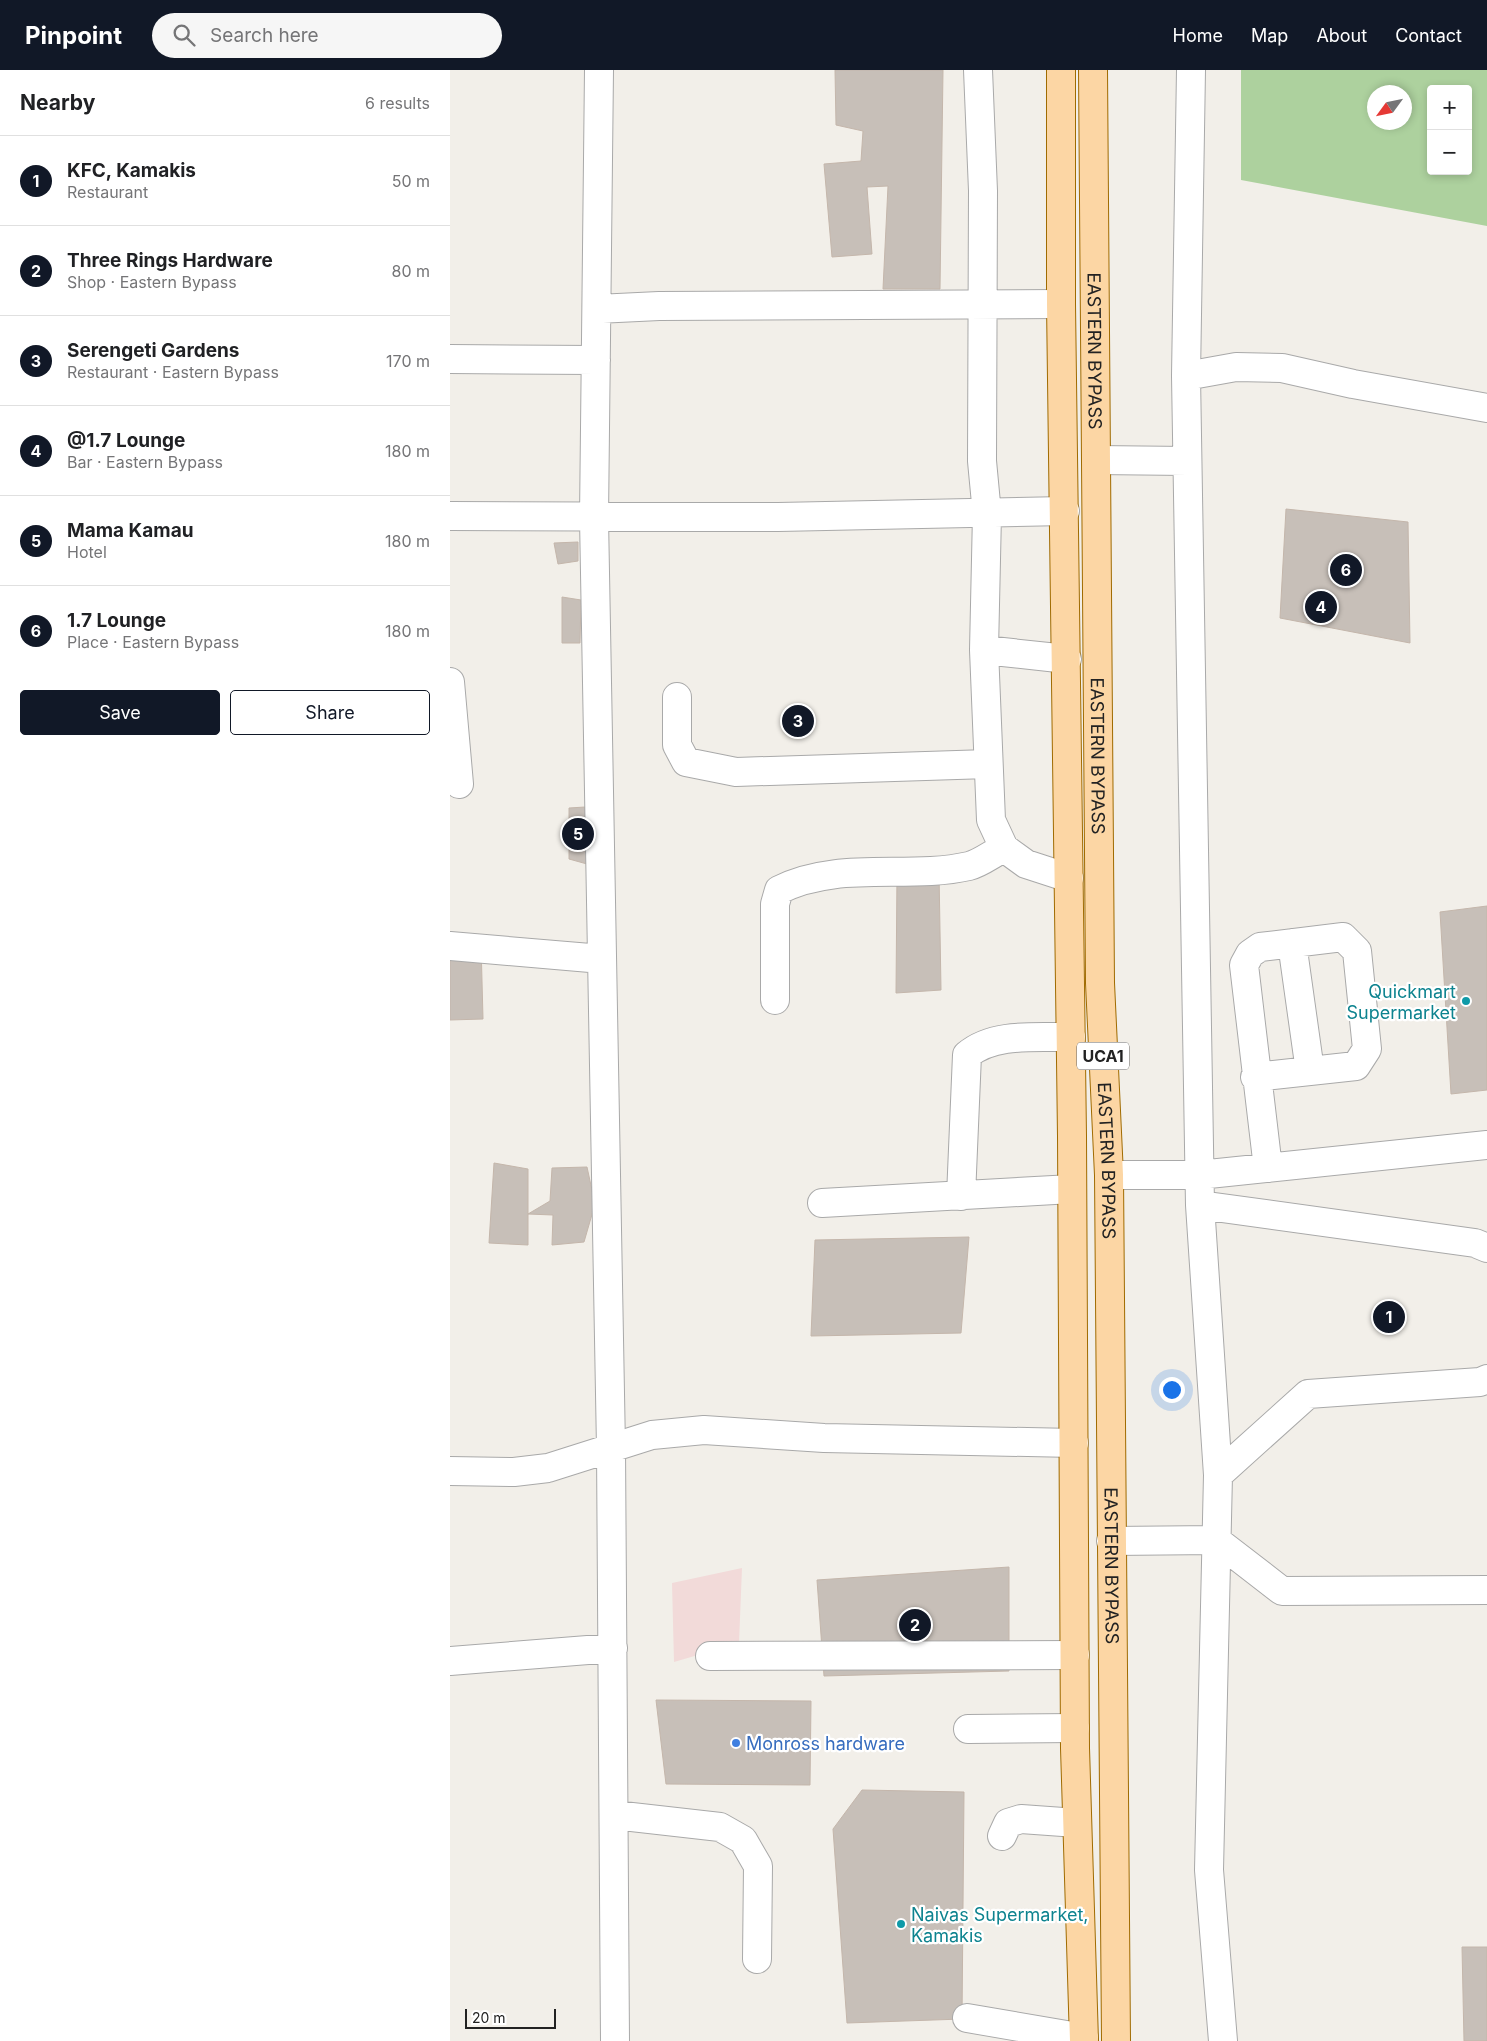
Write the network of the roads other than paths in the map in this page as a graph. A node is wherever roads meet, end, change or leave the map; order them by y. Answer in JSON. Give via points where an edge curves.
{"nodes":[{"id":1,"x":599,"y":70,"type":"edge"},
{"id":2,"x":978,"y":70,"type":"edge"},
{"id":3,"x":1061,"y":70,"type":"edge"},
{"id":4,"x":1093,"y":70,"type":"edge"},
{"id":5,"x":1191,"y":70,"type":"edge"},
{"id":6,"x":982,"y":304,"type":"junction"},
{"id":7,"x":1061,"y":304,"type":"junction"},
{"id":8,"x":596,"y":309,"type":"junction"},
{"id":9,"x":450,"y":359,"type":"edge"},
{"id":10,"x":596,"y":360,"type":"junction"},
{"id":11,"x":1186,"y":376,"type":"junction"},
{"id":12,"x":1487,"y":408,"type":"edge"},
{"id":13,"x":1096,"y":460,"type":"junction"},
{"id":14,"x":1187,"y":461,"type":"junction"},
{"id":15,"x":1065,"y":511,"type":"junction"},
{"id":16,"x":987,"y":514,"type":"junction"},
{"id":17,"x":450,"y":516,"type":"edge"},
{"id":18,"x":594,"y":518,"type":"junction"},
{"id":19,"x":984,"y":650,"type":"junction"},
{"id":20,"x":1067,"y":659,"type":"junction"},
{"id":21,"x":450,"y":682,"type":"edge"},
{"id":22,"x":677,"y":697,"type":"dead end"},
{"id":23,"x":988,"y":764,"type":"junction"},
{"id":24,"x":459,"y":784,"type":"dead end"},
{"id":25,"x":1004,"y":848,"type":"junction"},
{"id":26,"x":1069,"y":878,"type":"junction"},
{"id":27,"x":1292,"y":943,"type":"junction"},
{"id":28,"x":450,"y":946,"type":"edge"},
{"id":29,"x":602,"y":959,"type":"junction"},
{"id":30,"x":775,"y":1000,"type":"dead end"},
{"id":31,"x":1071,"y":1037,"type":"junction"},
{"id":32,"x":1310,"y":1071,"type":"junction"},
{"id":33,"x":1256,"y":1077,"type":"junction"},
{"id":34,"x":1487,"y":1145,"type":"edge"},
{"id":35,"x":1268,"y":1168,"type":"junction"},
{"id":36,"x":1109,"y":1175,"type":"junction"},
{"id":37,"x":1199,"y":1175,"type":"junction"},
{"id":38,"x":1072,"y":1189,"type":"junction"},
{"id":39,"x":961,"y":1196,"type":"junction"},
{"id":40,"x":822,"y":1204,"type":"dead end"},
{"id":41,"x":1200,"y":1205,"type":"junction"},
{"id":42,"x":1487,"y":1248,"type":"edge"},
{"id":43,"x":1487,"y":1379,"type":"edge"},
{"id":44,"x":1074,"y":1443,"type":"junction"},
{"id":45,"x":611,"y":1448,"type":"junction"},
{"id":46,"x":450,"y":1471,"type":"edge"},
{"id":47,"x":1218,"y":1475,"type":"junction"},
{"id":48,"x":1216,"y":1540,"type":"junction"},
{"id":49,"x":1111,"y":1541,"type":"junction"},
{"id":50,"x":1487,"y":1590,"type":"edge"},
{"id":51,"x":612,"y":1648,"type":"junction"},
{"id":52,"x":1075,"y":1655,"type":"junction"},
{"id":53,"x":710,"y":1656,"type":"dead end"},
{"id":54,"x":450,"y":1661,"type":"edge"},
{"id":55,"x":1075,"y":1728,"type":"junction"},
{"id":56,"x":968,"y":1729,"type":"dead end"},
{"id":57,"x":614,"y":1815,"type":"junction"},
{"id":58,"x":1078,"y":1823,"type":"junction"},
{"id":59,"x":1002,"y":1836,"type":"dead end"},
{"id":60,"x":757,"y":1959,"type":"dead end"},
{"id":61,"x":967,"y":2018,"type":"dead end"},
{"id":62,"x":1084,"y":2039,"type":"edge"},
{"id":63,"x":615,"y":2041,"type":"edge"},
{"id":64,"x":1116,"y":2041,"type":"edge"},
{"id":65,"x":1223,"y":2041,"type":"edge"}],
"edges":[{"from":1,"to":8,"type":"street"},
{"from":2,"to":6,"type":"street","via":[[983,191]]},
{"from":3,"to":7,"type":"main road","name":"EASTERN BYPASS","number":"UCA1"},
{"from":4,"to":13,"type":"main road","name":"EASTERN BYPASS","number":"UCA1"},
{"from":5,"to":11,"type":"street"},
{"from":6,"to":7,"type":"street"},
{"from":6,"to":8,"type":"street"},
{"from":6,"to":16,"type":"street","via":[[982,461]]},
{"from":7,"to":15,"type":"main road","name":"EASTERN BYPASS","number":"UCA1"},
{"from":8,"to":10,"type":"street"},
{"from":9,"to":10,"type":"street"},
{"from":10,"to":18,"type":"street"},
{"from":11,"to":12,"type":"street","via":[[1236,367],[1282,368]]},
{"from":11,"to":14,"type":"street"},
{"from":13,"to":14,"type":"street"},
{"from":13,"to":36,"type":"main road","name":"EASTERN BYPASS","number":"UCA1","via":[[1100,983]]},
{"from":14,"to":37,"type":"street"},
{"from":15,"to":16,"type":"street"},
{"from":15,"to":20,"type":"main road","name":"EASTERN BYPASS","number":"UCA1"},
{"from":16,"to":18,"type":"street"},
{"from":16,"to":19,"type":"street"},
{"from":17,"to":18,"type":"street"},
{"from":18,"to":29,"type":"street"},
{"from":19,"to":20,"type":"street"},
{"from":19,"to":23,"type":"street"},
{"from":20,"to":26,"type":"main road","name":"EASTERN BYPASS","number":"UCA1"},
{"from":21,"to":24,"type":"street"},
{"from":22,"to":23,"type":"street","via":[[676,745],[686,762],[707,768],[736,772]]},
{"from":23,"to":25,"type":"street","via":[[991,820]]},
{"from":25,"to":26,"type":"street","via":[[1026,864]]},
{"from":25,"to":30,"type":"street","via":[[971,866],[846,872],[791,884],[779,890],[775,904]]},
{"from":26,"to":31,"type":"main road","name":"EASTERN BYPASS","number":"UCA1"},
{"from":27,"to":32,"type":"street"},
{"from":27,"to":32,"type":"street","via":[[1343,937],[1357,951],[1367,1049],[1356,1066]]},
{"from":27,"to":33,"type":"street","via":[[1260,947],[1250,954],[1244,965]]},
{"from":28,"to":29,"type":"street"},
{"from":29,"to":45,"type":"street"},
{"from":31,"to":38,"type":"main road","name":"EASTERN BYPASS","number":"UCA1"},
{"from":31,"to":39,"type":"street","via":[[996,1040],[978,1046],[968,1055]]},
{"from":32,"to":33,"type":"street"},
{"from":33,"to":35,"type":"street"},
{"from":34,"to":35,"type":"street"},
{"from":35,"to":37,"type":"street"},
{"from":36,"to":37,"type":"street"},
{"from":36,"to":49,"type":"main road","name":"EASTERN BYPASS","number":"UCA1"},
{"from":37,"to":41,"type":"street"},
{"from":38,"to":39,"type":"street"},
{"from":38,"to":44,"type":"main road","name":"EASTERN BYPASS","number":"UCA1"},
{"from":39,"to":40,"type":"street"},
{"from":41,"to":42,"type":"street","via":[[1475,1243]]},
{"from":41,"to":47,"type":"street"},
{"from":43,"to":47,"type":"street","via":[[1308,1394]]},
{"from":44,"to":45,"type":"street","via":[[824,1438],[704,1430],[652,1435]]},
{"from":44,"to":52,"type":"main road","name":"EASTERN BYPASS","number":"UCA1"},
{"from":45,"to":46,"type":"street","via":[[548,1468],[514,1472]]},
{"from":45,"to":51,"type":"street"},
{"from":47,"to":48,"type":"street"},
{"from":48,"to":49,"type":"street"},
{"from":48,"to":50,"type":"street","via":[[1282,1591]]},
{"from":48,"to":65,"type":"street","via":[[1209,1870]]},
{"from":49,"to":64,"type":"main road","name":"EASTERN BYPASS","number":"UCA1"},
{"from":51,"to":54,"type":"street"},
{"from":51,"to":57,"type":"street"},
{"from":52,"to":53,"type":"street"},
{"from":52,"to":55,"type":"main road","name":"EASTERN BYPASS","number":"UCA1"},
{"from":55,"to":56,"type":"street"},
{"from":55,"to":58,"type":"main road","name":"EASTERN BYPASS","number":"UCA1"},
{"from":57,"to":60,"type":"street","via":[[720,1828],[743,1840],[758,1866]]},
{"from":57,"to":63,"type":"street"},
{"from":58,"to":59,"type":"street","via":[[1021,1819],[1008,1823]]},
{"from":58,"to":62,"type":"main road","name":"EASTERN BYPASS","number":"UCA1"},
{"from":61,"to":62,"type":"street"}]}
